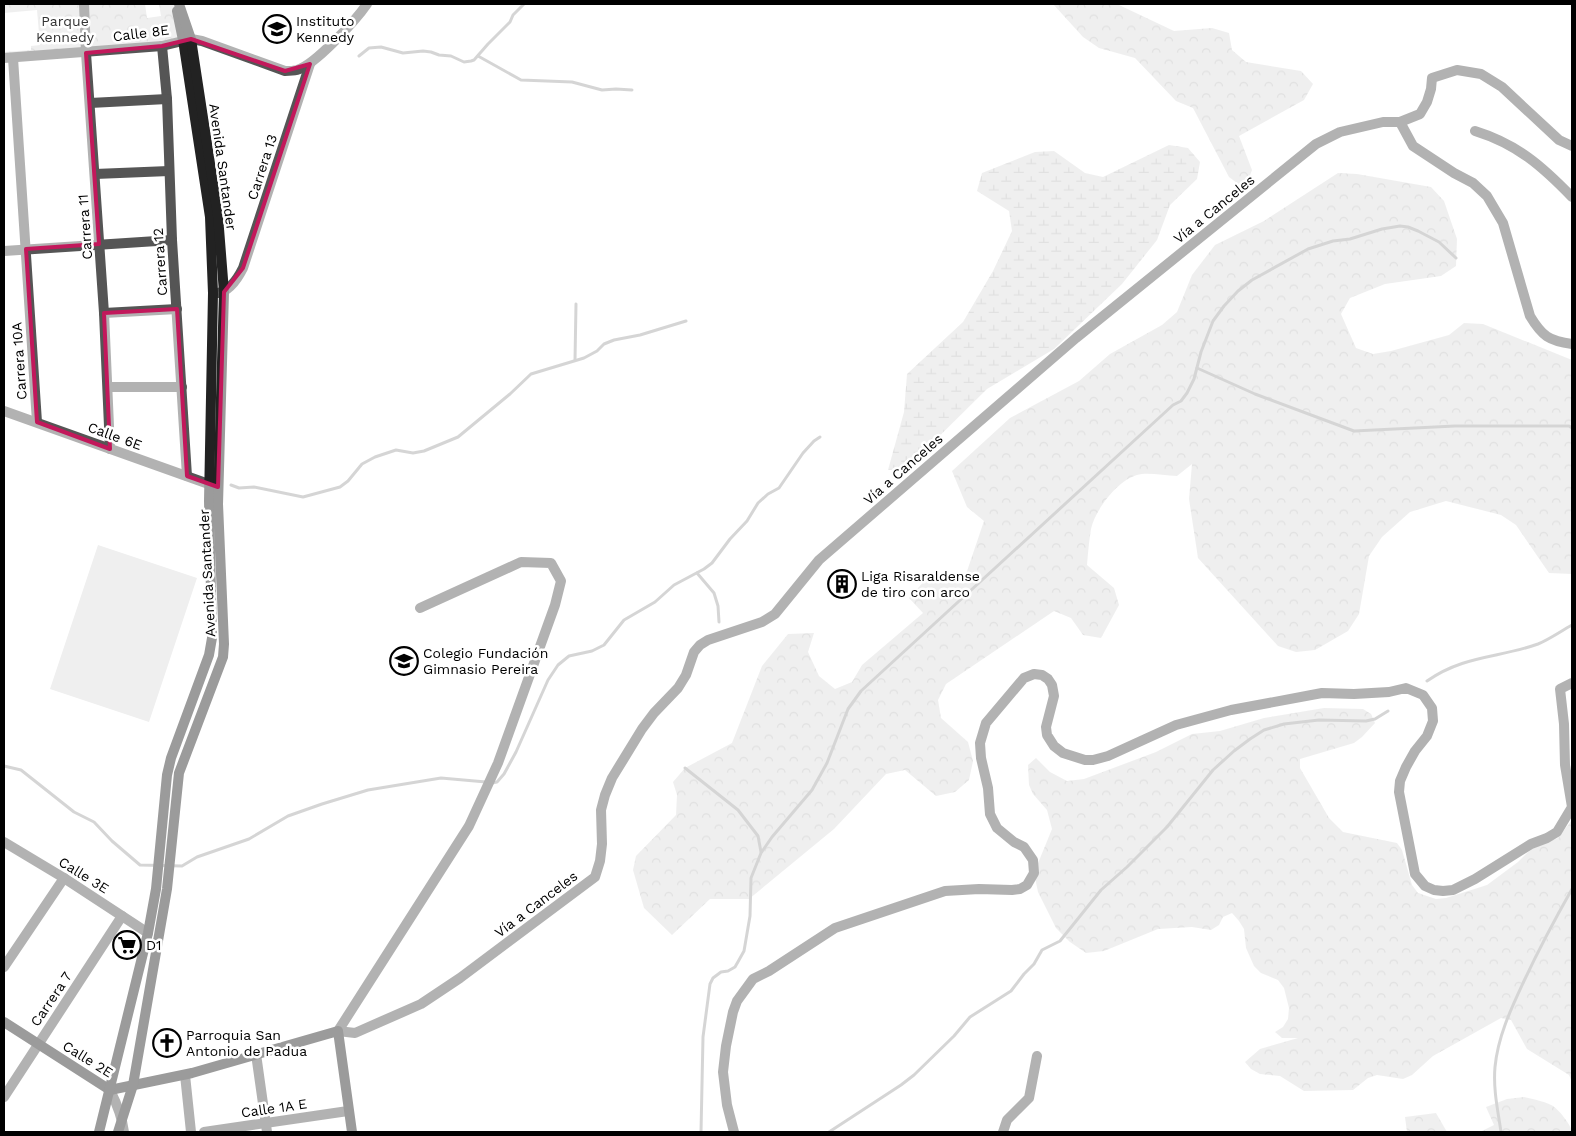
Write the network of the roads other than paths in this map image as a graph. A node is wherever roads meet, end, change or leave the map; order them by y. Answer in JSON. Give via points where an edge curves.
{"nodes":[{"id":1,"x":84,"y":4,"type":"edge"},
{"id":2,"x":178,"y":4,"type":"edge"},
{"id":3,"x":367,"y":4,"type":"edge"},
{"id":4,"x":187,"y":40,"type":"junction"},
{"id":5,"x":162,"y":46,"type":"junction"},
{"id":6,"x":86,"y":53,"type":"junction"},
{"id":7,"x":8,"y":58,"type":"edge"},
{"id":8,"x":310,"y":64,"type":"junction"},
{"id":9,"x":167,"y":99,"type":"junction"},
{"id":10,"x":90,"y":103,"type":"junction"},
{"id":11,"x":1400,"y":122,"type":"junction"},
{"id":12,"x":1475,"y":131,"type":"dead end"},
{"id":13,"x":1572,"y":146,"type":"edge"},
{"id":14,"x":169,"y":171,"type":"junction"},
{"id":15,"x":95,"y":174,"type":"junction"},
{"id":16,"x":1572,"y":196,"type":"edge"},
{"id":17,"x":172,"y":240,"type":"junction"},
{"id":18,"x":99,"y":244,"type":"junction"},
{"id":19,"x":26,"y":249,"type":"junction"},
{"id":20,"x":4,"y":251,"type":"edge"},
{"id":21,"x":219,"y":293,"type":"junction"},
{"id":22,"x":177,"y":309,"type":"junction"},
{"id":23,"x":104,"y":313,"type":"junction"},
{"id":24,"x":1572,"y":344,"type":"edge"},
{"id":25,"x":108,"y":387,"type":"junction"},
{"id":26,"x":182,"y":387,"type":"junction"},
{"id":27,"x":4,"y":411,"type":"edge"},
{"id":28,"x":37,"y":422,"type":"junction"},
{"id":29,"x":110,"y":449,"type":"junction"},
{"id":30,"x":187,"y":476,"type":"junction"},
{"id":31,"x":214,"y":486,"type":"junction"},
{"id":32,"x":420,"y":608,"type":"dead end"},
{"id":33,"x":1572,"y":683,"type":"edge"},
{"id":34,"x":1572,"y":807,"type":"edge"},
{"id":35,"x":4,"y":842,"type":"edge"},
{"id":36,"x":64,"y":878,"type":"junction"},
{"id":37,"x":122,"y":916,"type":"junction"},
{"id":38,"x":148,"y":933,"type":"junction"},
{"id":39,"x":4,"y":968,"type":"edge"},
{"id":40,"x":4,"y":1022,"type":"edge"},
{"id":41,"x":338,"y":1031,"type":"junction"},
{"id":42,"x":38,"y":1044,"type":"junction"},
{"id":43,"x":256,"y":1054,"type":"junction"},
{"id":44,"x":1037,"y":1056,"type":"dead end"},
{"id":45,"x":185,"y":1075,"type":"junction"},
{"id":46,"x":133,"y":1085,"type":"junction"},
{"id":47,"x":110,"y":1090,"type":"junction"},
{"id":48,"x":4,"y":1097,"type":"edge"},
{"id":49,"x":348,"y":1111,"type":"junction"},
{"id":50,"x":123,"y":1119,"type":"junction"},
{"id":51,"x":266,"y":1127,"type":"edge"},
{"id":52,"x":98,"y":1132,"type":"edge"},
{"id":53,"x":118,"y":1132,"type":"edge"},
{"id":54,"x":124,"y":1132,"type":"edge"},
{"id":55,"x":191,"y":1132,"type":"edge"},
{"id":56,"x":204,"y":1132,"type":"edge"},
{"id":57,"x":352,"y":1132,"type":"edge"},
{"id":58,"x":734,"y":1132,"type":"edge"},
{"id":59,"x":1003,"y":1132,"type":"edge"}],
"edges":[{"from":1,"to":6,"type":"street","name":"Carrera 11"},
{"from":2,"to":4,"type":"street","name":"Avenida Santander"},
{"from":3,"to":8,"type":"street"},
{"from":4,"to":5,"type":"street","name":"Calle 8E"},
{"from":4,"to":8,"type":"street","via":[[202,41],[285,71]]},
{"from":4,"to":21,"type":"street","name":"Avenida Santander","via":[[218,216]]},
{"from":5,"to":6,"type":"street","name":"Calle 8E"},
{"from":5,"to":9,"type":"street","name":"Carrera 12"},
{"from":6,"to":7,"type":"street","name":"Calle 8E"},
{"from":6,"to":10,"type":"street","name":"Carrera 11"},
{"from":7,"to":19,"type":"street","name":"Carrera 10A"},
{"from":8,"to":21,"type":"street","name":"Carrera 13","via":[[243,268],[238,277]]},
{"from":9,"to":10,"type":"street"},
{"from":9,"to":14,"type":"street","name":"Carrera 12"},
{"from":10,"to":15,"type":"street","name":"Carrera 11"},
{"from":11,"to":13,"type":"street","name":"Vía a Canceles","via":[[1420,114],[1427,102],[1432,78],[1457,70],[1481,74],[1502,87],[1559,140]]},
{"from":11,"to":24,"type":"street","via":[[1413,146],[1473,183],[1487,196],[1503,223],[1536,327],[1544,336]]},
{"from":11,"to":41,"type":"street","name":"Vía a Canceles","via":[[1384,122],[1340,132],[1316,144],[1076,338],[819,560],[775,614],[700,645],[678,688],[642,729],[612,778],[601,810],[602,844],[595,877],[421,1004],[355,1033]]},
{"from":12,"to":16,"type":"street","via":[[1507,143],[1536,162]]},
{"from":14,"to":15,"type":"street"},
{"from":14,"to":17,"type":"street","name":"Carrera 12"},
{"from":15,"to":18,"type":"street","name":"Carrera 11"},
{"from":17,"to":18,"type":"street"},
{"from":17,"to":22,"type":"street","name":"Carrera 12"},
{"from":18,"to":19,"type":"street"},
{"from":18,"to":23,"type":"street","name":"Carrera 11"},
{"from":19,"to":20,"type":"street"},
{"from":19,"to":28,"type":"street","name":"Carrera 10A"},
{"from":21,"to":31,"type":"street","name":"Avenida Santander"},
{"from":22,"to":23,"type":"street"},
{"from":22,"to":26,"type":"street","name":"Carrera 12"},
{"from":23,"to":25,"type":"street","name":"Carrera 11"},
{"from":25,"to":26,"type":"street"},
{"from":25,"to":29,"type":"street","name":"Carrera 11"},
{"from":26,"to":30,"type":"street","name":"Carrera 12"},
{"from":27,"to":28,"type":"street","name":"Calle 6E"},
{"from":28,"to":29,"type":"street","name":"Calle 6E"},
{"from":29,"to":30,"type":"street","name":"Calle 6E"},
{"from":30,"to":31,"type":"street","name":"Calle 6E"},
{"from":31,"to":38,"type":"street","name":"Avenida Santander","via":[[212,638],[167,775],[156,889]]},
{"from":31,"to":46,"type":"street","name":"Avenida Santander","via":[[223,657],[179,773],[167,889]]},
{"from":32,"to":41,"type":"street","via":[[521,562],[552,563],[561,581],[498,763],[469,826]]},
{"from":33,"to":34,"type":"street","via":[[1560,689],[1565,765]]},
{"from":34,"to":58,"type":"street","via":[[1557,832],[1453,890],[1434,890],[1425,886],[1415,874],[1399,792],[1406,767],[1433,721],[1432,708],[1424,695],[1406,688],[1354,694],[1322,692],[1231,710],[1176,725],[1108,756],[1085,760],[1063,753],[1047,735],[1054,696],[1052,685],[1042,675],[1034,674],[1024,678],[986,723],[980,743],[990,814],[997,828],[1024,847],[1033,860],[1034,874],[1027,885],[1012,890],[945,891],[835,928],[753,979],[733,1012],[726,1046],[723,1072]]},
{"from":35,"to":36,"type":"street","name":"Calle 3E"},
{"from":36,"to":37,"type":"street","name":"Calle 3E"},
{"from":36,"to":39,"type":"street"},
{"from":37,"to":38,"type":"street","name":"Calle 3E"},
{"from":37,"to":42,"type":"street","name":"Carrera 7"},
{"from":38,"to":47,"type":"street","name":"Avenida Santander"},
{"from":40,"to":42,"type":"street","name":"Calle 2E"},
{"from":41,"to":43,"type":"street","name":"Calle 2E"},
{"from":41,"to":49,"type":"street"},
{"from":42,"to":47,"type":"street","name":"Calle 2E"},
{"from":42,"to":48,"type":"street","name":"Carrera 7"},
{"from":43,"to":45,"type":"street","name":"Calle 2E"},
{"from":43,"to":51,"type":"street"},
{"from":44,"to":59,"type":"street","via":[[1029,1098],[1007,1120]]},
{"from":45,"to":46,"type":"street","name":"Calle 2E"},
{"from":45,"to":55,"type":"street"},
{"from":46,"to":47,"type":"street","name":"Calle 2E"},
{"from":46,"to":50,"type":"street","name":"Avenida Santander"},
{"from":47,"to":50,"type":"street"},
{"from":47,"to":52,"type":"street","name":"Avenida Santander"},
{"from":49,"to":51,"type":"street","name":"Calle 1A E"},
{"from":49,"to":57,"type":"street"},
{"from":50,"to":53,"type":"street","name":"Avenida Santander"},
{"from":50,"to":54,"type":"street"},
{"from":51,"to":56,"type":"street","name":"Calle 1A E"}]}
